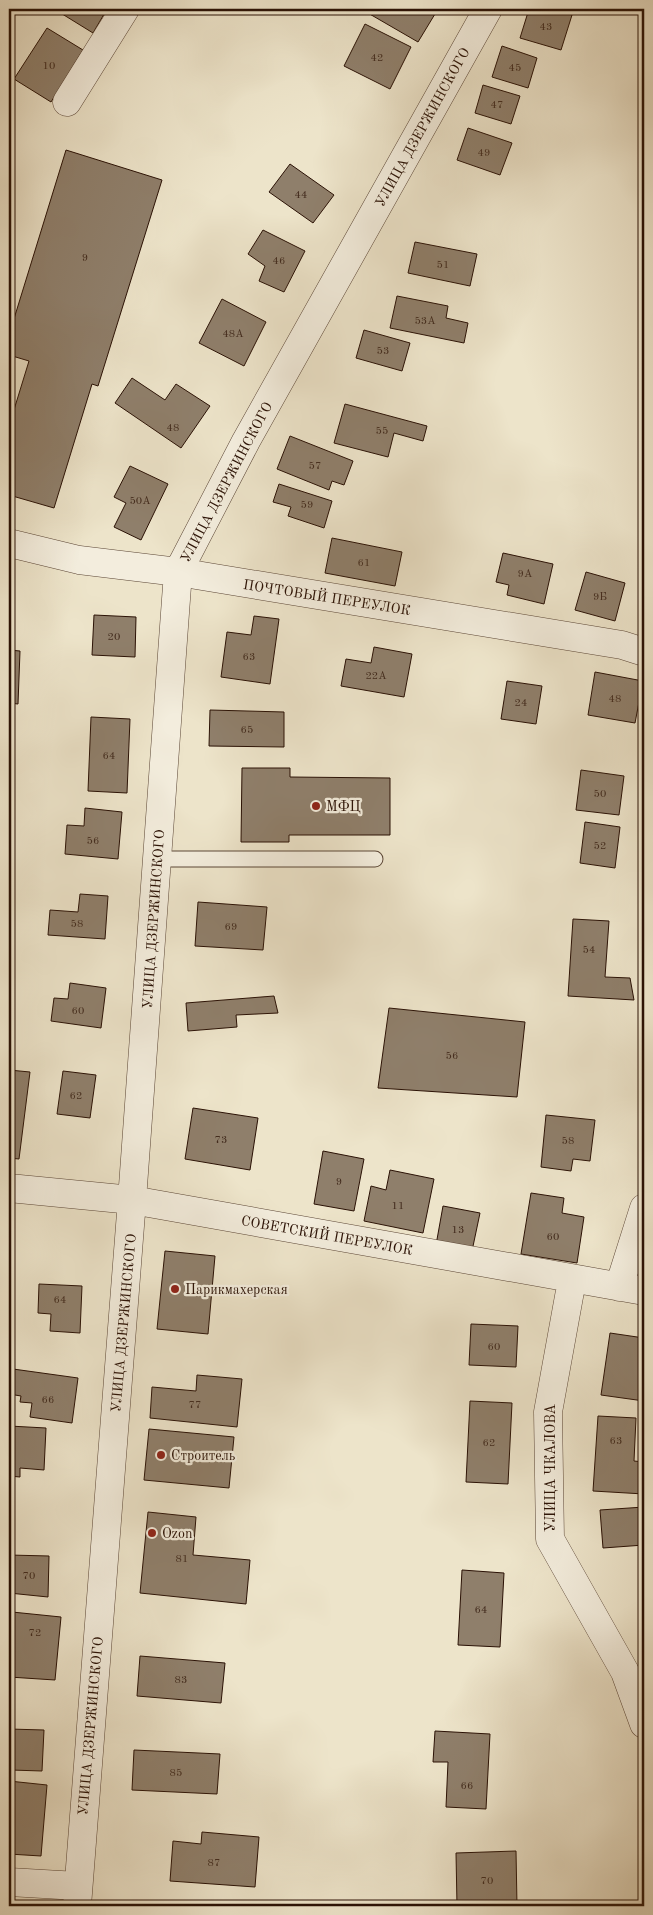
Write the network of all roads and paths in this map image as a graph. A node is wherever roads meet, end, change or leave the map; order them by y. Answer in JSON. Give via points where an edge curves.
{"nodes":[{"id":1,"x":125,"y":9,"type":"edge"},
{"id":2,"x":488,"y":9,"type":"edge"},
{"id":3,"x":67,"y":102,"type":"dead end"},
{"id":4,"x":9,"y":543,"type":"edge"},
{"id":5,"x":178,"y":572,"type":"junction"},
{"id":6,"x":644,"y":652,"type":"edge"},
{"id":7,"x":157,"y":859,"type":"junction"},
{"id":8,"x":375,"y":859,"type":"dead end"},
{"id":9,"x":9,"y":1188,"type":"edge"},
{"id":10,"x":132,"y":1200,"type":"junction"},
{"id":11,"x":644,"y":1208,"type":"edge"},
{"id":12,"x":572,"y":1280,"type":"junction"},
{"id":13,"x":632,"y":1289,"type":"edge"},
{"id":14,"x":644,"y":1724,"type":"edge"},
{"id":15,"x":9,"y":1882,"type":"edge"},
{"id":16,"x":77,"y":1896,"type":"edge"}],
"edges":[{"from":1,"to":3,"type":"street"},
{"from":2,"to":5,"type":"street","name":"УЛИЦА ДЗЕРЖИНСКОГО","via":[[246,441]]},
{"from":4,"to":5,"type":"street","name":"ПОЧТОВЫЙ ПЕРЕУЛОК","via":[[79,560]]},
{"from":5,"to":6,"type":"street","name":"ПОЧТОВЫЙ ПЕРЕУЛОК","via":[[622,645]]},
{"from":5,"to":7,"type":"street","name":"УЛИЦА ДЗЕРЖИНСКОГО"},
{"from":7,"to":8,"type":"lane"},
{"from":7,"to":10,"type":"street","name":"УЛИЦА ДЗЕРЖИНСКОГО"},
{"from":9,"to":10,"type":"street","name":"СОВЕТСКИЙ ПЕРЕУЛОК"},
{"from":10,"to":12,"type":"street","name":"СОВЕТСКИЙ ПЕРЕУЛОК"},
{"from":10,"to":16,"type":"street","name":"УЛИЦА ДЗЕРЖИНСКОГО"},
{"from":11,"to":13,"type":"street"},
{"from":12,"to":13,"type":"street","name":"СОВЕТСКИЙ ПЕРЕУЛОК"},
{"from":12,"to":14,"type":"street","name":"УЛИЦА ЧКАЛОВА","via":[[548,1412],[550,1539],[624,1672]]},
{"from":15,"to":16,"type":"street"}]}
